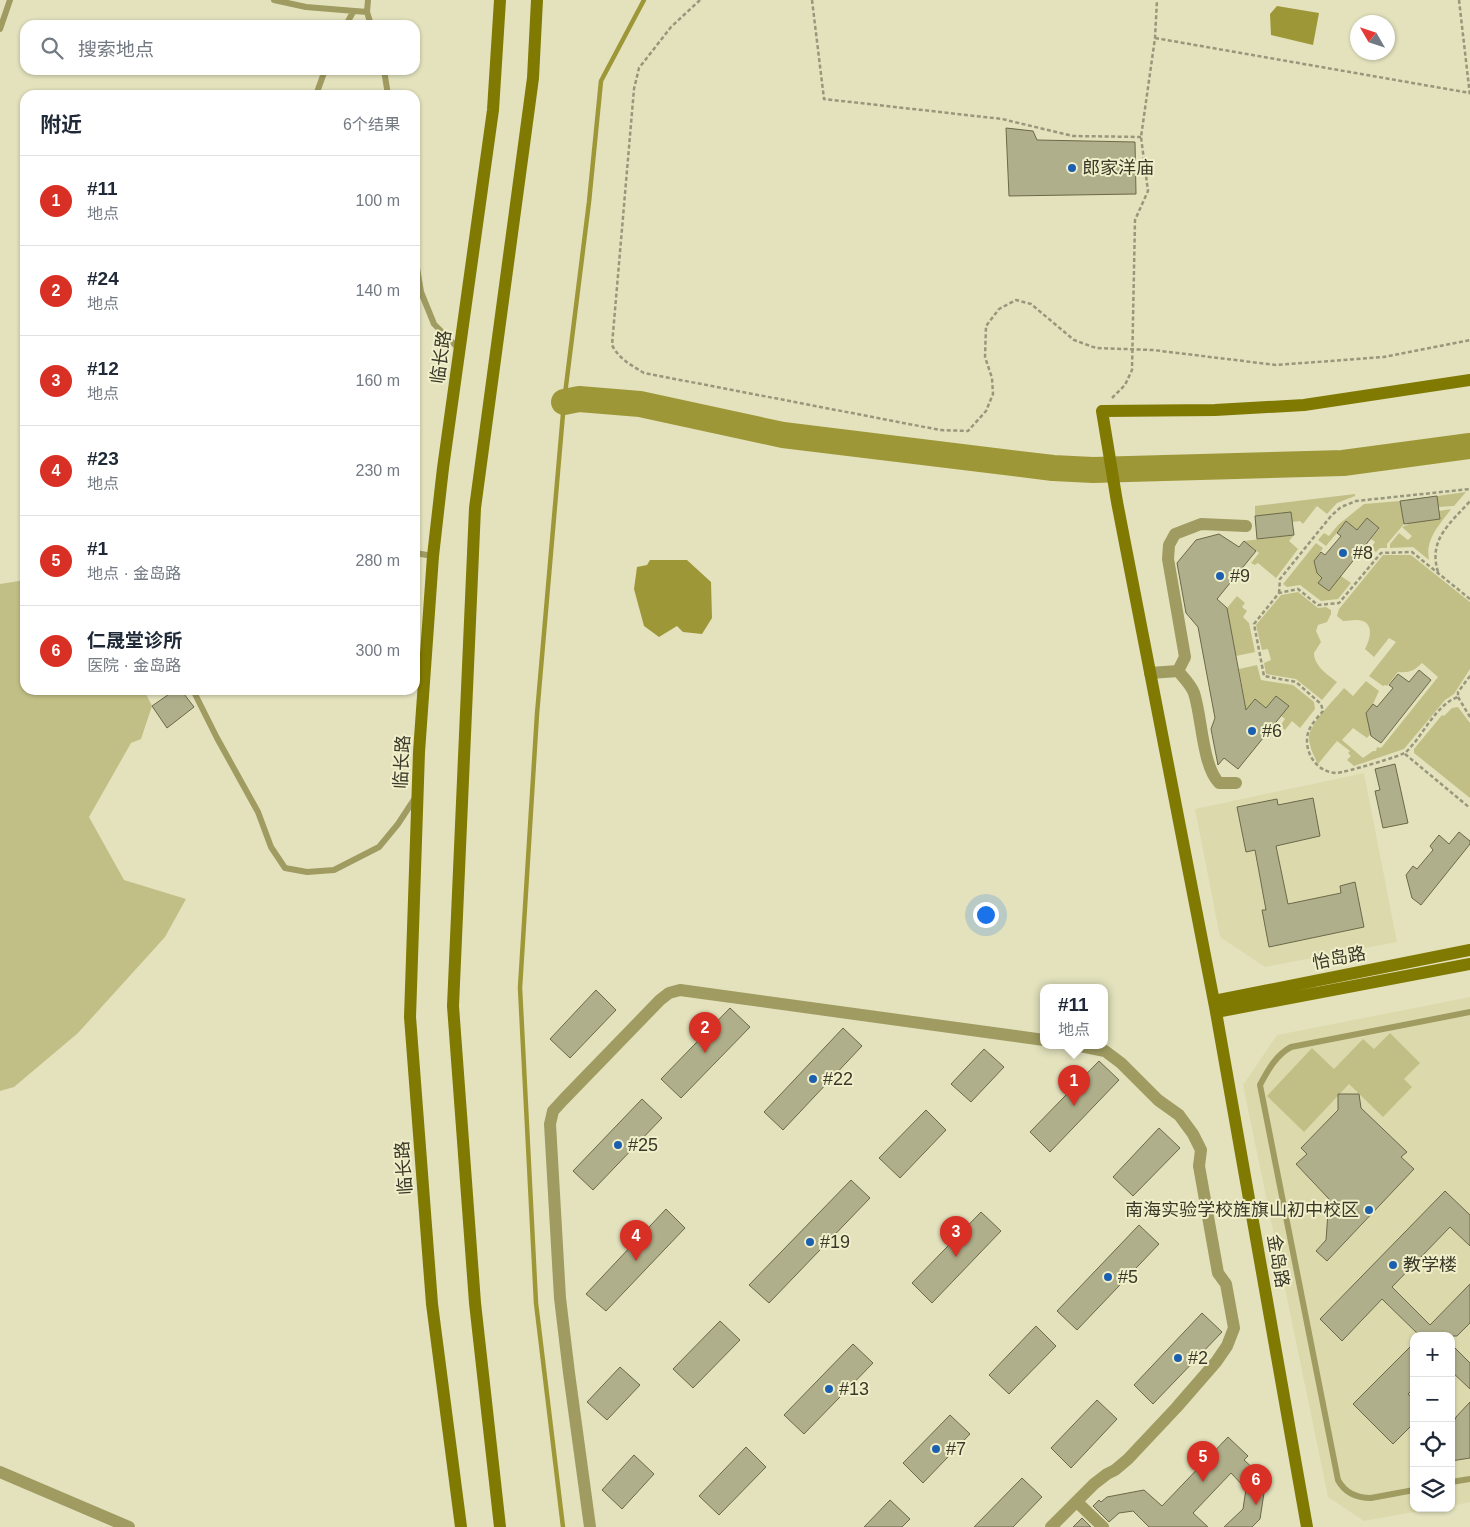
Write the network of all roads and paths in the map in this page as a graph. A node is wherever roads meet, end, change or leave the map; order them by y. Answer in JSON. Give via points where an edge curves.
{"nodes":[{"id":1,"x":10,"y":0,"type":"edge"},
{"id":2,"x":274,"y":0,"type":"edge"},
{"id":3,"x":368,"y":0,"type":"edge"},
{"id":4,"x":500,"y":0,"type":"edge"},
{"id":5,"x":537,"y":0,"type":"edge"},
{"id":6,"x":700,"y":0,"type":"edge"},
{"id":7,"x":812,"y":0,"type":"edge"},
{"id":8,"x":1157,"y":0,"type":"edge"},
{"id":9,"x":1459,"y":0,"type":"edge"},
{"id":10,"x":353,"y":12,"type":"junction"},
{"id":11,"x":367,"y":12,"type":"junction"},
{"id":12,"x":349,"y":20,"type":"edge"},
{"id":13,"x":369,"y":20,"type":"edge"},
{"id":14,"x":0,"y":29,"type":"edge"},
{"id":15,"x":1155,"y":38,"type":"junction"},
{"id":16,"x":323,"y":75,"type":"edge"},
{"id":17,"x":385,"y":75,"type":"edge"},
{"id":18,"x":318,"y":90,"type":"edge"},
{"id":19,"x":387,"y":90,"type":"edge"},
{"id":20,"x":1470,"y":94,"type":"edge"},
{"id":21,"x":1141,"y":137,"type":"junction"},
{"id":22,"x":420,"y":282,"type":"edge"},
{"id":23,"x":1470,"y":340,"type":"edge"},
{"id":24,"x":460,"y":349,"type":"junction"},
{"id":25,"x":1133,"y":349,"type":"junction"},
{"id":26,"x":1470,"y":380,"type":"edge"},
{"id":27,"x":1102,"y":411,"type":"junction"},
{"id":28,"x":1470,"y":489,"type":"edge"},
{"id":29,"x":1470,"y":501,"type":"edge"},
{"id":30,"x":1246,"y":526,"type":"dead end"},
{"id":31,"x":420,"y":554,"type":"edge"},
{"id":32,"x":433,"y":556,"type":"junction"},
{"id":33,"x":1438,"y":572,"type":"junction"},
{"id":34,"x":1279,"y":593,"type":"junction"},
{"id":35,"x":1470,"y":599,"type":"edge"},
{"id":36,"x":1178,"y":671,"type":"junction"},
{"id":37,"x":1150,"y":673,"type":"junction"},
{"id":38,"x":1470,"y":676,"type":"edge"},
{"id":39,"x":196,"y":695,"type":"edge"},
{"id":40,"x":1458,"y":697,"type":"junction"},
{"id":41,"x":1470,"y":717,"type":"edge"},
{"id":42,"x":1405,"y":754,"type":"junction"},
{"id":43,"x":1236,"y":783,"type":"dead end"},
{"id":44,"x":418,"y":794,"type":"junction"},
{"id":45,"x":1470,"y":808,"type":"edge"},
{"id":46,"x":1470,"y":950,"type":"edge"},
{"id":47,"x":1470,"y":964,"type":"edge"},
{"id":48,"x":1215,"y":1007,"type":"junction"},
{"id":49,"x":1470,"y":1012,"type":"edge"},
{"id":50,"x":1040,"y":1039,"type":"edge"},
{"id":51,"x":1095,"y":1049,"type":"edge"},
{"id":52,"x":0,"y":1472,"type":"edge"},
{"id":53,"x":1470,"y":1479,"type":"edge"},
{"id":54,"x":1455,"y":1481,"type":"edge"},
{"id":55,"x":1410,"y":1491,"type":"edge"},
{"id":56,"x":1077,"y":1502,"type":"junction"},
{"id":57,"x":129,"y":1527,"type":"edge"},
{"id":58,"x":461,"y":1527,"type":"edge"},
{"id":59,"x":500,"y":1527,"type":"edge"},
{"id":60,"x":590,"y":1527,"type":"edge"},
{"id":61,"x":1051,"y":1527,"type":"edge"},
{"id":62,"x":1103,"y":1527,"type":"edge"},
{"id":63,"x":1308,"y":1527,"type":"edge"}],
"edges":[{"from":1,"to":14,"type":"lane"},
{"from":2,"to":10,"type":"lane"},
{"from":3,"to":11,"type":"lane"},
{"from":4,"to":24,"type":"main road","name":"临长路","via":[[493,110]]},
{"from":5,"to":59,"type":"main road","via":[[533,78],[475,508],[453,1006],[475,1303]]},
{"from":6,"to":25,"type":"path","via":[[671,27],[639,68],[634,89],[612,345],[626,362],[644,373],[940,430],[968,431],[986,412],[993,394],[985,357],[986,326],[999,309],[1016,300],[1031,304],[1074,340],[1096,348]]},
{"from":7,"to":21,"type":"path","via":[[824,99],[1002,118],[1073,136]]},
{"from":8,"to":15,"type":"path"},
{"from":9,"to":20,"type":"path"},
{"from":10,"to":11,"type":"lane"},
{"from":10,"to":12,"type":"lane"},
{"from":11,"to":13,"type":"lane"},
{"from":15,"to":20,"type":"path"},
{"from":15,"to":21,"type":"path"},
{"from":16,"to":18,"type":"lane"},
{"from":17,"to":19,"type":"lane"},
{"from":21,"to":25,"type":"path","via":[[1148,191],[1135,220]]},
{"from":22,"to":24,"type":"lane","via":[[434,324]]},
{"from":23,"to":25,"type":"path","via":[[1384,357],[1276,365]]},
{"from":24,"to":32,"type":"main road","name":"临长路"},
{"from":25,"to":27,"type":"path","via":[[1128,380]]},
{"from":26,"to":27,"type":"main road","via":[[1304,405]]},
{"from":27,"to":37,"type":"main road","name":"金岛路"},
{"from":28,"to":34,"type":"path","via":[[1356,501],[1341,507],[1280,579]]},
{"from":29,"to":33,"type":"path","via":[[1439,538],[1435,547]]},
{"from":30,"to":36,"type":"street","via":[[1201,524],[1175,534],[1169,545],[1168,559],[1185,656]]},
{"from":31,"to":32,"type":"lane"},
{"from":32,"to":44,"type":"main road","name":"临长路"},
{"from":33,"to":34,"type":"path","via":[[1412,552],[1381,553],[1338,603],[1318,606],[1298,589]]},
{"from":33,"to":35,"type":"path"},
{"from":34,"to":42,"type":"path","via":[[1254,624],[1264,676],[1296,682],[1321,704],[1323,711],[1308,731],[1307,741],[1314,763],[1328,772],[1339,773]]},
{"from":36,"to":37,"type":"street"},
{"from":36,"to":43,"type":"street","via":[[1194,691],[1214,777],[1219,783]]},
{"from":37,"to":48,"type":"main road","name":"金岛路"},
{"from":38,"to":40,"type":"path"},
{"from":39,"to":44,"type":"lane","via":[[258,812],[271,847],[285,868],[308,872],[334,870],[379,846]]},
{"from":40,"to":41,"type":"path"},
{"from":40,"to":42,"type":"path","via":[[1445,704]]},
{"from":42,"to":45,"type":"path"},
{"from":44,"to":58,"type":"main road","name":"临长路","via":[[410,1017],[432,1304]]},
{"from":46,"to":48,"type":"main road","name":"怡岛路"},
{"from":47,"to":48,"type":"main road"},
{"from":48,"to":63,"type":"main road","name":"金岛路"},
{"from":49,"to":55,"type":"lane","via":[[1291,1047],[1276,1060],[1260,1085],[1338,1480],[1349,1492],[1364,1498]]},
{"from":50,"to":60,"type":"street","via":[[680,990],[660,1000],[564,1099],[553,1111],[550,1134],[560,1298]]},
{"from":51,"to":56,"type":"street","via":[[1105,1051],[1121,1063],[1158,1100],[1179,1115],[1194,1134],[1201,1150],[1199,1166],[1218,1273],[1226,1284],[1234,1328],[1216,1362],[1176,1408],[1128,1459],[1094,1484]]},
{"from":52,"to":57,"type":"street"},
{"from":53,"to":54,"type":"lane"},
{"from":56,"to":61,"type":"street"},
{"from":56,"to":62,"type":"street"}]}
